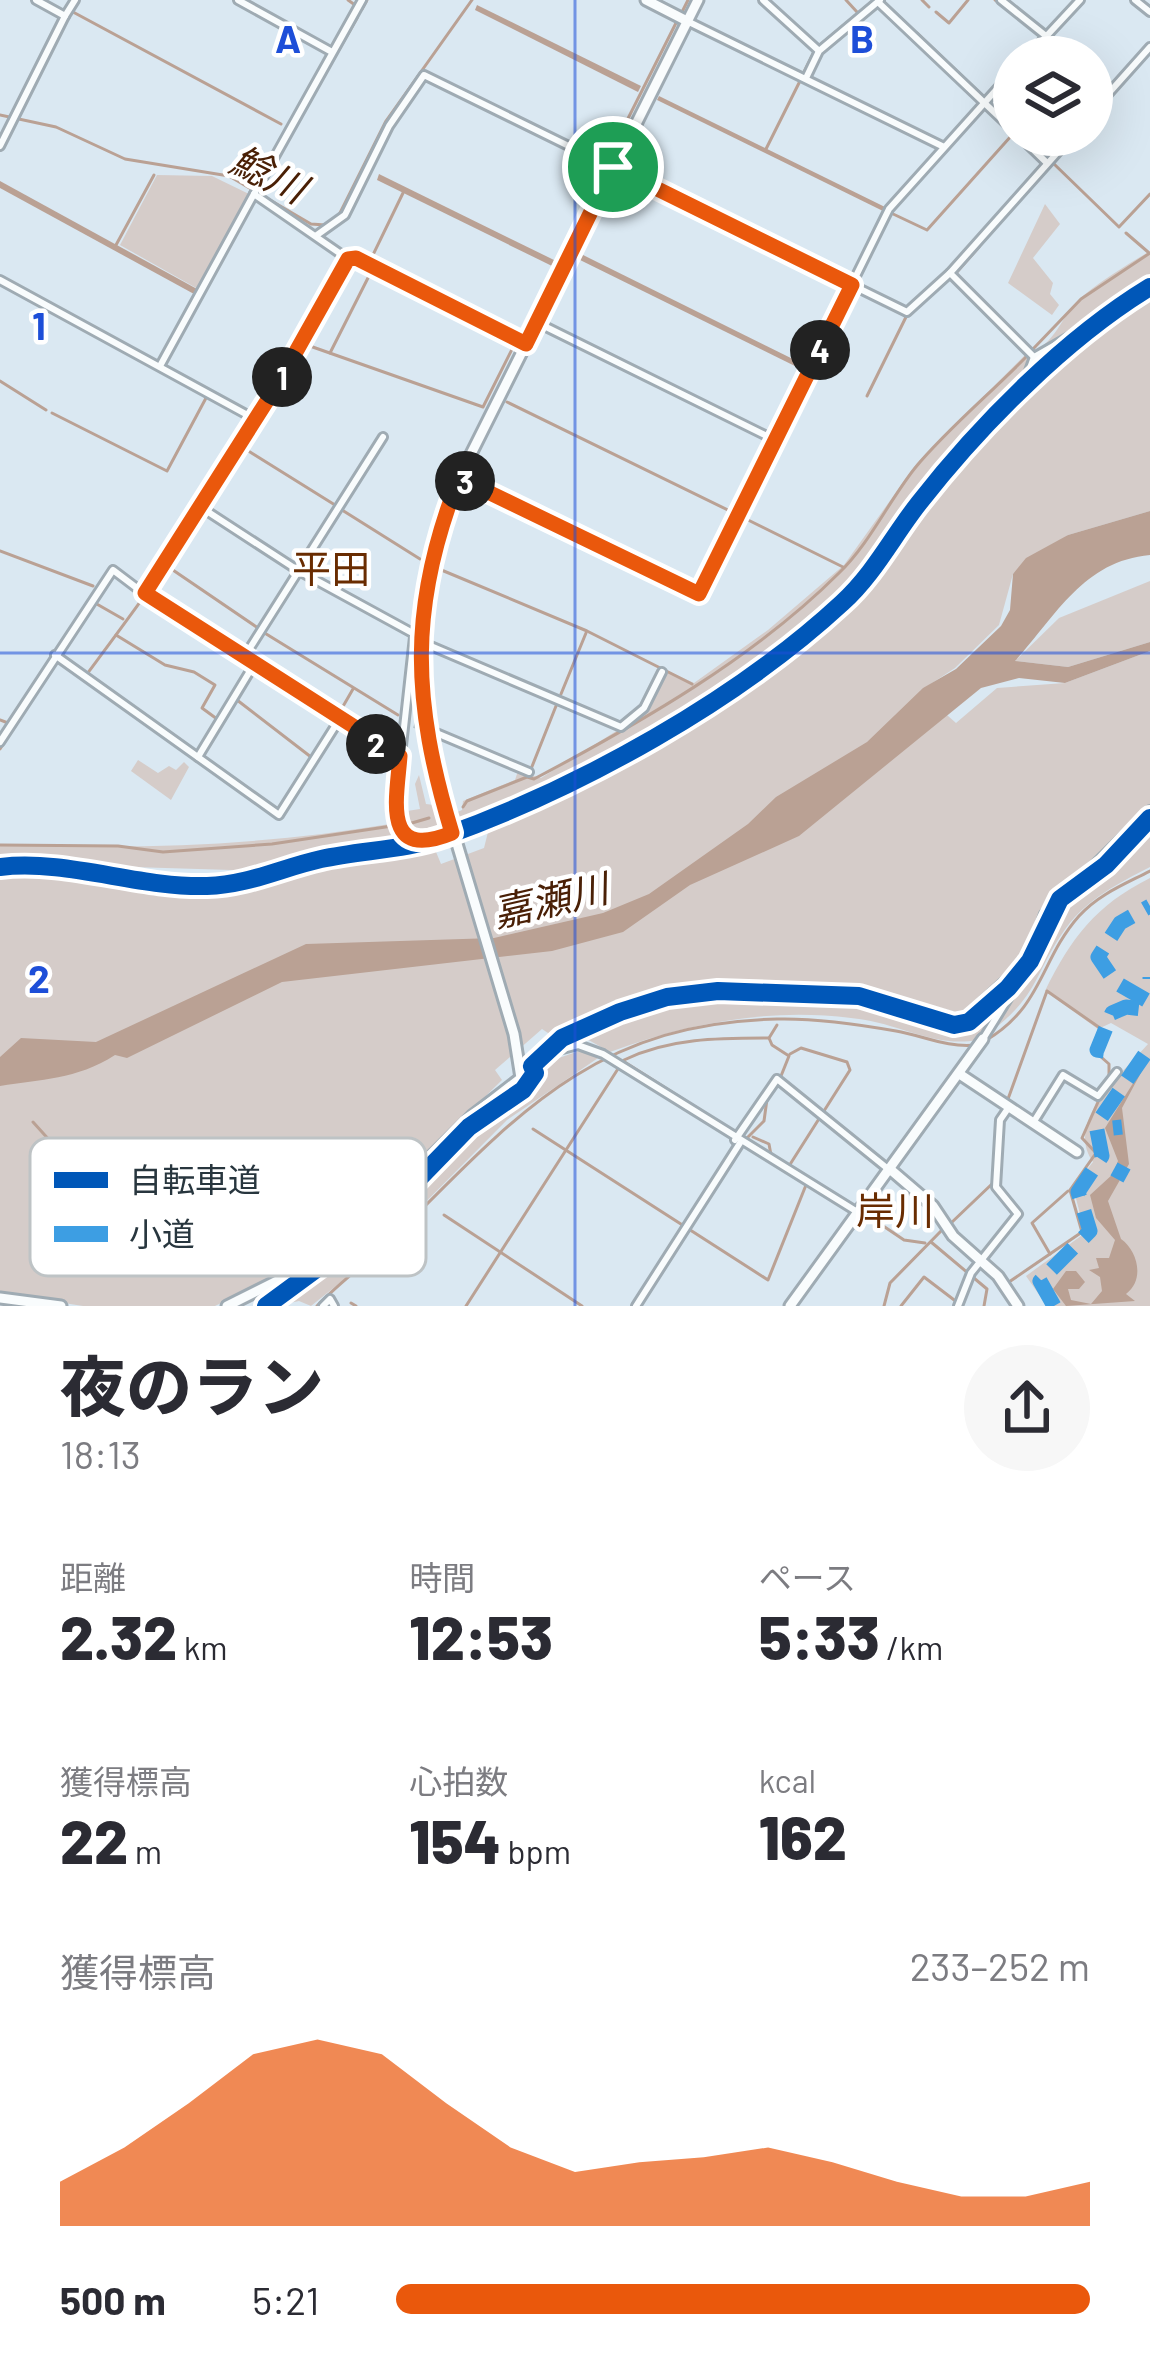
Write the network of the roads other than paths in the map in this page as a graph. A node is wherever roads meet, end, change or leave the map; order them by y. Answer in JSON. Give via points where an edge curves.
{"nodes":[{"id":1,"x":36,"y":0,"type":"edge"},
{"id":2,"x":75,"y":0,"type":"edge"},
{"id":3,"x":238,"y":0,"type":"edge"},
{"id":4,"x":362,"y":0,"type":"edge"},
{"id":5,"x":646,"y":0,"type":"edge"},
{"id":6,"x":698,"y":0,"type":"edge"},
{"id":7,"x":763,"y":0,"type":"edge"},
{"id":8,"x":1001,"y":0,"type":"edge"},
{"id":9,"x":1080,"y":0,"type":"edge"},
{"id":10,"x":1135,"y":0,"type":"edge"},
{"id":11,"x":879,"y":1,"type":"edge"},
{"id":12,"x":1150,"y":12,"type":"edge"},
{"id":13,"x":65,"y":16,"type":"junction"},
{"id":14,"x":687,"y":21,"type":"junction"},
{"id":15,"x":1046,"y":36,"type":"joint"},
{"id":16,"x":1150,"y":47,"type":"edge"},
{"id":17,"x":819,"y":51,"type":"junction"},
{"id":18,"x":332,"y":52,"type":"junction"},
{"id":19,"x":806,"y":78,"type":"junction"},
{"id":20,"x":1113,"y":88,"type":"edge"},
{"id":21,"x":993,"y":92,"type":"edge"},
{"id":22,"x":984,"y":102,"type":"junction"},
{"id":23,"x":993,"y":111,"type":"edge"},
{"id":24,"x":0,"y":146,"type":"edge"},
{"id":25,"x":944,"y":147,"type":"junction"},
{"id":26,"x":1040,"y":156,"type":"edge"},
{"id":27,"x":1054,"y":156,"type":"edge"},
{"id":28,"x":1047,"y":163,"type":"junction"},
{"id":29,"x":607,"y":164,"type":"junction"},
{"id":30,"x":254,"y":193,"type":"junction"},
{"id":31,"x":317,"y":235,"type":"junction"},
{"id":32,"x":348,"y":259,"type":"junction"},
{"id":33,"x":950,"y":273,"type":"junction"},
{"id":34,"x":0,"y":280,"type":"edge"},
{"id":35,"x":852,"y":285,"type":"junction"},
{"id":36,"x":1150,"y":287,"type":"edge"},
{"id":37,"x":536,"y":322,"type":"junction"},
{"id":38,"x":1093,"y":323,"type":"junction"},
{"id":39,"x":520,"y":341,"type":"junction"},
{"id":40,"x":1034,"y":357,"type":"junction"},
{"id":41,"x":160,"y":366,"type":"junction"},
{"id":42,"x":1020,"y":396,"type":"junction"},
{"id":43,"x":255,"y":419,"type":"junction"},
{"id":44,"x":383,"y":437,"type":"dead end"},
{"id":45,"x":776,"y":440,"type":"junction"},
{"id":46,"x":459,"y":478,"type":"junction"},
{"id":47,"x":199,"y":506,"type":"junction"},
{"id":48,"x":299,"y":571,"type":"junction"},
{"id":49,"x":147,"y":595,"type":"junction"},
{"id":50,"x":417,"y":637,"type":"junction"},
{"id":51,"x":57,"y":657,"type":"junction"},
{"id":52,"x":243,"y":659,"type":"junction"},
{"id":53,"x":254,"y":666,"type":"junction"},
{"id":54,"x":662,"y":672,"type":"dead end"},
{"id":55,"x":339,"y":720,"type":"junction"},
{"id":56,"x":434,"y":732,"type":"tunnel mouth"},
{"id":57,"x":0,"y":742,"type":"edge"},
{"id":58,"x":400,"y":756,"type":"junction"},
{"id":59,"x":197,"y":757,"type":"junction"},
{"id":60,"x":529,"y":772,"type":"dead end"},
{"id":61,"x":1150,"y":810,"type":"edge"},
{"id":62,"x":453,"y":836,"type":"junction"},
{"id":63,"x":433,"y":839,"type":"junction"},
{"id":64,"x":0,"y":867,"type":"edge"},
{"id":65,"x":1022,"y":965,"type":"junction"},
{"id":66,"x":982,"y":1042,"type":"joint"},
{"id":67,"x":548,"y":1053,"type":"junction"},
{"id":68,"x":521,"y":1068,"type":"junction"},
{"id":69,"x":1117,"y":1072,"type":"dead end"},
{"id":70,"x":961,"y":1075,"type":"junction"},
{"id":71,"x":1005,"y":1105,"type":"junction"},
{"id":72,"x":1033,"y":1124,"type":"junction"},
{"id":73,"x":739,"y":1140,"type":"junction"},
{"id":74,"x":1078,"y":1152,"type":"dead end"},
{"id":75,"x":426,"y":1162,"type":"edge"},
{"id":76,"x":891,"y":1170,"type":"junction"},
{"id":77,"x":860,"y":1211,"type":"junction"},
{"id":78,"x":981,"y":1260,"type":"junction"},
{"id":79,"x":289,"y":1276,"type":"edge"},
{"id":80,"x":252,"y":1295,"type":"junction"},
{"id":81,"x":0,"y":1298,"type":"edge"},
{"id":82,"x":61,"y":1306,"type":"edge"},
{"id":83,"x":226,"y":1306,"type":"edge"},
{"id":84,"x":261,"y":1306,"type":"edge"},
{"id":85,"x":322,"y":1306,"type":"edge"},
{"id":86,"x":334,"y":1306,"type":"edge"},
{"id":87,"x":636,"y":1306,"type":"edge"},
{"id":88,"x":790,"y":1306,"type":"edge"},
{"id":89,"x":958,"y":1306,"type":"edge"},
{"id":90,"x":1018,"y":1306,"type":"edge"}],
"edges":[{"from":1,"to":13,"type":"street"},
{"from":2,"to":13,"type":"street"},
{"from":3,"to":18,"type":"street"},
{"from":4,"to":18,"type":"street"},
{"from":5,"to":14,"type":"main road"},
{"from":6,"to":14,"type":"main road"},
{"from":7,"to":17,"type":"street"},
{"from":8,"to":15,"type":"street"},
{"from":9,"to":15,"type":"street"},
{"from":10,"to":12,"type":"street"},
{"from":11,"to":17,"type":"street"},
{"from":11,"to":22,"type":"street"},
{"from":13,"to":24,"type":"street"},
{"from":14,"to":19,"type":"street"},
{"from":14,"to":29,"type":"main road"},
{"from":16,"to":20,"type":"street"},
{"from":17,"to":19,"type":"street"},
{"from":18,"to":30,"type":"street"},
{"from":19,"to":25,"type":"street"},
{"from":21,"to":22,"type":"street"},
{"from":22,"to":23,"type":"street"},
{"from":22,"to":25,"type":"street"},
{"from":25,"to":35,"type":"street","via":[[889,209]]},
{"from":26,"to":28,"type":"street"},
{"from":27,"to":28,"type":"street"},
{"from":28,"to":33,"type":"street"},
{"from":29,"to":31,"type":"street","via":[[424,75],[345,215]]},
{"from":29,"to":35,"type":"street"},
{"from":29,"to":37,"type":"main road"},
{"from":30,"to":31,"type":"street"},
{"from":30,"to":41,"type":"street"},
{"from":31,"to":32,"type":"street"},
{"from":32,"to":39,"type":"street"},
{"from":32,"to":43,"type":"street"},
{"from":33,"to":35,"type":"street","via":[[907,312]]},
{"from":33,"to":40,"type":"street"},
{"from":34,"to":41,"type":"street"},
{"from":35,"to":45,"type":"street"},
{"from":36,"to":38,"type":"street"},
{"from":37,"to":39,"type":"main road"},
{"from":37,"to":45,"type":"street"},
{"from":38,"to":40,"type":"street"},
{"from":38,"to":42,"type":"street"},
{"from":39,"to":46,"type":"main road"},
{"from":40,"to":42,"type":"street"},
{"from":41,"to":43,"type":"street"},
{"from":42,"to":62,"type":"street","via":[[918,504],[865,579],[817,623],[575,783]]},
{"from":43,"to":47,"type":"street"},
{"from":44,"to":48,"type":"street"},
{"from":45,"to":46,"type":"street","via":[[699,594]]},
{"from":46,"to":50,"type":"main road","via":[[432,554]]},
{"from":47,"to":48,"type":"street"},
{"from":47,"to":49,"type":"street"},
{"from":48,"to":50,"type":"street"},
{"from":48,"to":52,"type":"street"},
{"from":49,"to":51,"type":"street","via":[[109,572]]},
{"from":49,"to":52,"type":"street"},
{"from":50,"to":54,"type":"street","via":[[621,727],[644,707]]},
{"from":50,"to":58,"type":"street"},
{"from":50,"to":62,"type":"main road","via":[[425,737]]},
{"from":51,"to":57,"type":"street"},
{"from":51,"to":59,"type":"street"},
{"from":52,"to":53,"type":"street"},
{"from":53,"to":55,"type":"street"},
{"from":53,"to":59,"type":"street"},
{"from":55,"to":58,"type":"street"},
{"from":55,"to":59,"type":"street","via":[[279,815]]},
{"from":56,"to":60,"type":"street"},
{"from":58,"to":63,"type":"street","via":[[397,825]]},
{"from":61,"to":65,"type":"street","via":[[1058,896]]},
{"from":62,"to":63,"type":"street"},
{"from":62,"to":68,"type":"main road"},
{"from":63,"to":64,"type":"street","via":[[218,886]]},
{"from":65,"to":66,"type":"street"},
{"from":65,"to":67,"type":"street","via":[[962,1020],[858,991],[718,987],[618,1007]]},
{"from":66,"to":70,"type":"main road"},
{"from":67,"to":68,"type":"street"},
{"from":67,"to":73,"type":"street","via":[[578,1046],[603,1054]]},
{"from":68,"to":75,"type":"main road","via":[[515,1085]]},
{"from":69,"to":72,"type":"street","via":[[1098,1096],[1063,1075]]},
{"from":70,"to":71,"type":"main road"},
{"from":70,"to":76,"type":"main road"},
{"from":71,"to":72,"type":"main road"},
{"from":71,"to":78,"type":"street","via":[[996,1187],[1018,1214]]},
{"from":72,"to":74,"type":"main road"},
{"from":73,"to":76,"type":"street","via":[[778,1080]]},
{"from":73,"to":77,"type":"street"},
{"from":73,"to":87,"type":"street"},
{"from":76,"to":77,"type":"main road"},
{"from":76,"to":78,"type":"main road"},
{"from":77,"to":88,"type":"main road"},
{"from":78,"to":89,"type":"street"},
{"from":78,"to":90,"type":"main road"},
{"from":79,"to":80,"type":"main road"},
{"from":80,"to":83,"type":"main road"},
{"from":80,"to":84,"type":"main road"},
{"from":81,"to":82,"type":"main road"},
{"from":85,"to":86,"type":"street","via":[[330,1299]]}]}
